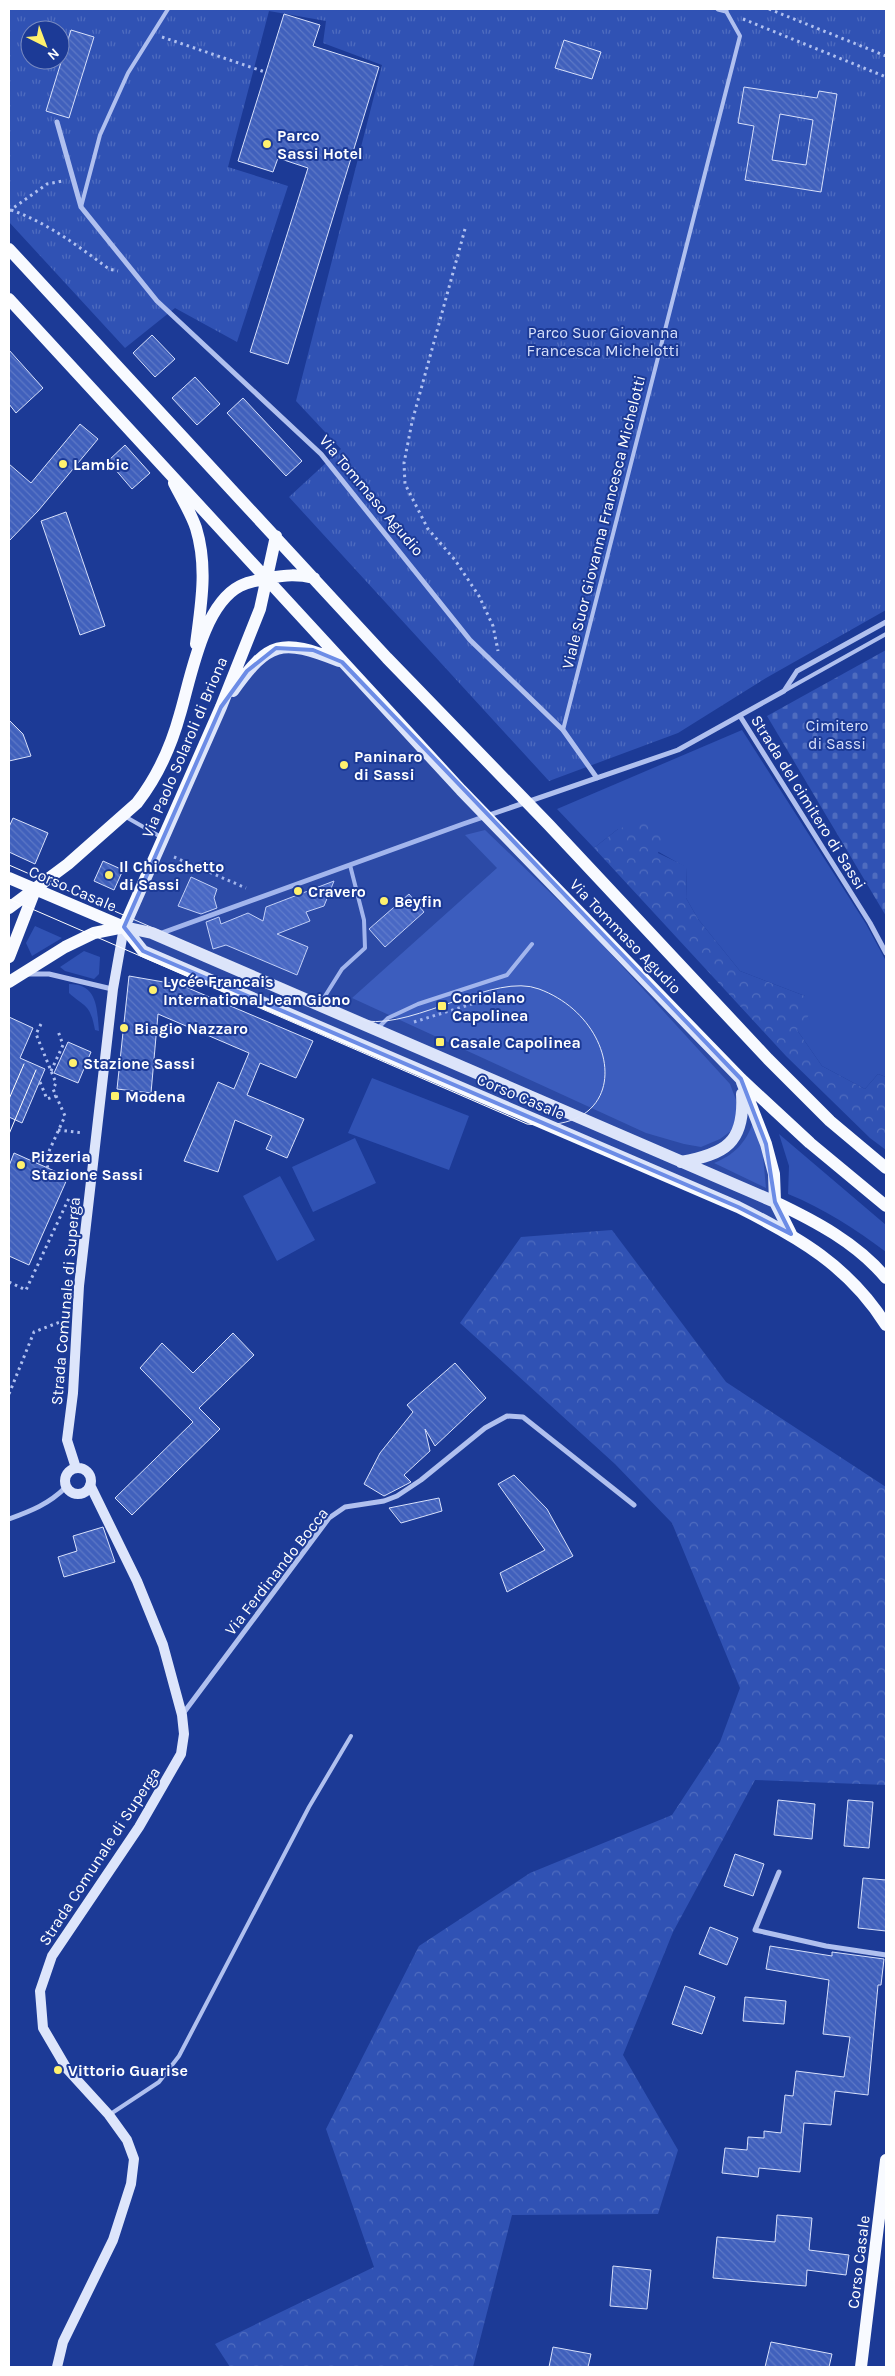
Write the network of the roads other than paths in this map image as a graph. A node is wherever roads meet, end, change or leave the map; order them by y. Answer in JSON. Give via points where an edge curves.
{"nodes":[{"id":1,"x":168,"y":9,"type":"edge"},
{"id":2,"x":718,"y":9,"type":"edge"},
{"id":3,"x":726,"y":11,"type":"joint"},
{"id":4,"x":57,"y":122,"type":"dead end"},
{"id":5,"x":81,"y":207,"type":"junction"},
{"id":6,"x":9,"y":249,"type":"edge"},
{"id":7,"x":9,"y":299,"type":"edge"},
{"id":8,"x":167,"y":469,"type":"junction"},
{"id":9,"x":276,"y":536,"type":"junction"},
{"id":10,"x":268,"y":578,"type":"junction"},
{"id":11,"x":314,"y":578,"type":"junction"},
{"id":12,"x":886,"y":622,"type":"edge"},
{"id":13,"x":886,"y":634,"type":"edge"},
{"id":14,"x":194,"y":660,"type":"junction"},
{"id":15,"x":342,"y":662,"type":"junction"},
{"id":16,"x":784,"y":691,"type":"junction"},
{"id":17,"x":221,"y":707,"type":"junction"},
{"id":18,"x":740,"y":716,"type":"junction"},
{"id":19,"x":563,"y":730,"type":"junction"},
{"id":20,"x":597,"y":778,"type":"junction"},
{"id":21,"x":527,"y":803,"type":"junction"},
{"id":22,"x":124,"y":815,"type":"junction"},
{"id":23,"x":488,"y":816,"type":"junction"},
{"id":24,"x":163,"y":838,"type":"junction"},
{"id":25,"x":350,"y":865,"type":"junction"},
{"id":26,"x":9,"y":878,"type":"edge"},
{"id":27,"x":34,"y":890,"type":"junction"},
{"id":28,"x":9,"y":908,"type":"edge"},
{"id":29,"x":124,"y":928,"type":"junction"},
{"id":30,"x":156,"y":935,"type":"junction"},
{"id":31,"x":532,"y":944,"type":"dead end"},
{"id":32,"x":886,"y":953,"type":"edge"},
{"id":33,"x":9,"y":958,"type":"edge"},
{"id":34,"x":20,"y":975,"type":"junction"},
{"id":35,"x":9,"y":982,"type":"edge"},
{"id":36,"x":113,"y":989,"type":"junction"},
{"id":37,"x":319,"y":1006,"type":"junction"},
{"id":38,"x":375,"y":1030,"type":"junction"},
{"id":39,"x":741,"y":1079,"type":"junction"},
{"id":40,"x":681,"y":1162,"type":"junction"},
{"id":41,"x":886,"y":1168,"type":"edge"},
{"id":42,"x":775,"y":1202,"type":"junction"},
{"id":43,"x":886,"y":1206,"type":"edge"},
{"id":44,"x":791,"y":1234,"type":"junction"},
{"id":45,"x":886,"y":1278,"type":"edge"},
{"id":46,"x":886,"y":1325,"type":"edge"},
{"id":47,"x":76,"y":1468,"type":"junction"},
{"id":48,"x":90,"y":1485,"type":"junction"},
{"id":49,"x":66,"y":1487,"type":"junction"},
{"id":50,"x":634,"y":1505,"type":"dead end"},
{"id":51,"x":9,"y":1519,"type":"edge"},
{"id":52,"x":182,"y":1715,"type":"junction"},
{"id":53,"x":351,"y":1736,"type":"dead end"},
{"id":54,"x":779,"y":1872,"type":"dead end"},
{"id":55,"x":886,"y":1955,"type":"edge"},
{"id":56,"x":109,"y":2114,"type":"junction"},
{"id":57,"x":886,"y":2160,"type":"edge"},
{"id":58,"x":57,"y":2367,"type":"edge"},
{"id":59,"x":861,"y":2367,"type":"edge"}],
"edges":[{"from":1,"to":5,"type":"lane","via":[[128,73],[100,135]]},
{"from":2,"to":3,"type":"street"},
{"from":3,"to":19,"type":"lane","name":"Viale Suor Giovanna Francesca Michelotti","via":[[740,36]]},
{"from":4,"to":5,"type":"street","name":"Via Tommaso Agudio"},
{"from":5,"to":19,"type":"street","name":"Via Tommaso Agudio","via":[[157,301],[321,454],[470,640]]},
{"from":6,"to":9,"type":"main road","name":"Via Tommaso Agudio"},
{"from":7,"to":8,"type":"main road","name":"Via Tommaso Agudio"},
{"from":8,"to":10,"type":"main road","name":"Via Tommaso Agudio"},
{"from":8,"to":14,"type":"main road","via":[[196,528],[203,564]]},
{"from":9,"to":10,"type":"main road","name":"Via Paolo Solaroli di Briona"},
{"from":9,"to":11,"type":"main road","name":"Via Tommaso Agudio"},
{"from":10,"to":11,"type":"main road","name":"Via Paolo Solaroli di Briona","via":[[291,574]]},
{"from":10,"to":14,"type":"main road","name":"Via Paolo Solaroli di Briona","via":[[238,586],[225,598],[213,616]]},
{"from":10,"to":15,"type":"main road","name":"Via Tommaso Agudio"},
{"from":10,"to":17,"type":"main road","name":"Via Paolo Solaroli di Briona","via":[[260,609]]},
{"from":11,"to":21,"type":"main road","name":"Via Tommaso Agudio"},
{"from":12,"to":16,"type":"street","name":"Strada del cimitero di Sassi","via":[[797,672]]},
{"from":13,"to":16,"type":"lane"},
{"from":14,"to":22,"type":"main road","name":"Via Paolo Solaroli di Briona","via":[[180,716],[159,772],[137,803]]},
{"from":15,"to":17,"type":"main road","via":[[313,650],[276,648],[263,655],[247,671]]},
{"from":15,"to":23,"type":"main road","name":"Via Tommaso Agudio"},
{"from":16,"to":18,"type":"street","name":"Strada del cimitero di Sassi"},
{"from":17,"to":24,"type":"main road","name":"Via Paolo Solaroli di Briona"},
{"from":18,"to":20,"type":"street","name":"Strada del cimitero di Sassi","via":[[678,750]]},
{"from":18,"to":32,"type":"street","name":"Strada del cimitero di Sassi"},
{"from":19,"to":20,"type":"street","name":"Via Tommaso Agudio"},
{"from":20,"to":21,"type":"street"},
{"from":21,"to":23,"type":"street"},
{"from":21,"to":41,"type":"main road","name":"Via Tommaso Agudio","via":[[768,1059],[830,1121]]},
{"from":22,"to":24,"type":"lane"},
{"from":22,"to":27,"type":"main road","name":"Via Paolo Solaroli di Briona"},
{"from":23,"to":25,"type":"street"},
{"from":23,"to":39,"type":"main road","name":"Via Tommaso Agudio"},
{"from":24,"to":29,"type":"main road","name":"Via Paolo Solaroli di Briona"},
{"from":25,"to":30,"type":"street"},
{"from":25,"to":37,"type":"lane","via":[[364,920],[365,948],[342,968]]},
{"from":26,"to":27,"type":"main road","name":"Corso Casale"},
{"from":27,"to":28,"type":"main road","name":"Via Paolo Solaroli di Briona"},
{"from":27,"to":29,"type":"main road","name":"Corso Casale"},
{"from":27,"to":33,"type":"main road"},
{"from":29,"to":30,"type":"main road","name":"Corso Casale"},
{"from":29,"to":34,"type":"main road","via":[[90,935]]},
{"from":29,"to":36,"type":"street","name":"Strada Comunale di Superga"},
{"from":29,"to":44,"type":"main road","name":"Corso Casale","via":[[143,951],[738,1207]]},
{"from":30,"to":37,"type":"main road","name":"Corso Casale"},
{"from":31,"to":38,"type":"lane","via":[[507,975],[418,1004],[388,1018]]},
{"from":34,"to":35,"type":"main road"},
{"from":34,"to":36,"type":"street","via":[[49,974]]},
{"from":36,"to":47,"type":"street","name":"Strada Comunale di Superga","via":[[77,1315],[67,1440]]},
{"from":37,"to":38,"type":"main road","name":"Corso Casale"},
{"from":38,"to":40,"type":"main road","name":"Corso Casale"},
{"from":39,"to":40,"type":"main road","via":[[743,1112],[735,1138],[718,1154]]},
{"from":39,"to":42,"type":"main road","via":[[766,1144],[774,1174]]},
{"from":39,"to":43,"type":"main road","name":"Via Tommaso Agudio","via":[[810,1143]]},
{"from":40,"to":42,"type":"main road","name":"Corso Casale"},
{"from":42,"to":44,"type":"main road"},
{"from":42,"to":45,"type":"main road","name":"Corso Casale","via":[[825,1227]]},
{"from":44,"to":46,"type":"main road","name":"Corso Casale","via":[[833,1264]]},
{"from":47,"to":48,"type":"street","via":[[88,1472]]},
{"from":47,"to":49,"type":"street","via":[[65,1477]]},
{"from":48,"to":49,"type":"street","via":[[79,1494]]},
{"from":48,"to":52,"type":"street","name":"Strada Comunale di Superga","via":[[137,1581],[159,1636]]},
{"from":49,"to":51,"type":"street","via":[[37,1509]]},
{"from":50,"to":52,"type":"street","name":"Via Ferdinando Bocca","via":[[523,1417],[507,1416],[485,1428],[397,1496],[345,1507],[329,1518]]},
{"from":52,"to":56,"type":"street","name":"Strada Comunale di Superga","via":[[181,1754],[139,1827],[52,1956],[40,1990],[43,2028],[67,2069]]},
{"from":53,"to":56,"type":"lane","via":[[309,1807],[179,2056],[159,2082]]},
{"from":54,"to":55,"type":"street","via":[[755,1930]]},
{"from":56,"to":58,"type":"street","name":"Strada Comunale di Superga","via":[[134,2159],[131,2184],[113,2240],[63,2342]]},
{"from":57,"to":59,"type":"main road","name":"Corso Casale"}]}
